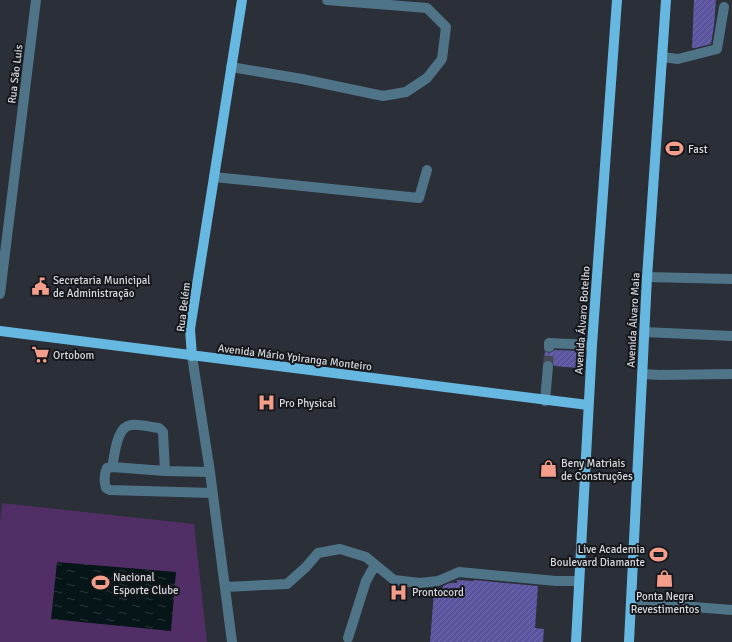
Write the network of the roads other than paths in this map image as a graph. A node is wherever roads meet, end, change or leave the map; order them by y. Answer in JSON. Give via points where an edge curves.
{"nodes":[{"id":1,"x":36,"y":0,"type":"edge"},
{"id":2,"x":242,"y":0,"type":"edge"},
{"id":3,"x":327,"y":0,"type":"edge"},
{"id":4,"x":617,"y":0,"type":"edge"},
{"id":5,"x":666,"y":0,"type":"edge"},
{"id":6,"x":724,"y":7,"type":"dead end"},
{"id":7,"x":662,"y":58,"type":"junction"},
{"id":8,"x":231,"y":67,"type":"junction"},
{"id":9,"x":427,"y":170,"type":"dead end"},
{"id":10,"x":214,"y":177,"type":"junction"},
{"id":11,"x":647,"y":276,"type":"junction"},
{"id":12,"x":732,"y":279,"type":"edge"},
{"id":13,"x":0,"y":294,"type":"edge"},
{"id":14,"x":0,"y":330,"type":"edge"},
{"id":15,"x":644,"y":332,"type":"junction"},
{"id":16,"x":732,"y":336,"type":"edge"},
{"id":17,"x":592,"y":345,"type":"junction"},
{"id":18,"x":549,"y":348,"type":"dead end"},
{"id":19,"x":192,"y":356,"type":"junction"},
{"id":20,"x":548,"y":366,"type":"tunnel mouth"},
{"id":21,"x":642,"y":374,"type":"junction"},
{"id":22,"x":732,"y":374,"type":"edge"},
{"id":23,"x":545,"y":400,"type":"junction"},
{"id":24,"x":588,"y":406,"type":"junction"},
{"id":25,"x":112,"y":466,"type":"junction"},
{"id":26,"x":165,"y":471,"type":"junction"},
{"id":27,"x":210,"y":472,"type":"junction"},
{"id":28,"x":212,"y":493,"type":"junction"},
{"id":29,"x":375,"y":565,"type":"junction"},
{"id":30,"x":579,"y":581,"type":"junction"},
{"id":31,"x":225,"y":587,"type":"junction"},
{"id":32,"x":631,"y":602,"type":"junction"},
{"id":33,"x":732,"y":610,"type":"edge"},
{"id":34,"x":348,"y":638,"type":"dead end"},
{"id":35,"x":232,"y":642,"type":"edge"},
{"id":36,"x":576,"y":642,"type":"edge"},
{"id":37,"x":629,"y":642,"type":"edge"}],
"edges":[{"from":1,"to":13,"type":"street","name":"Rua São Luis"},
{"from":2,"to":8,"type":"main road","name":"Rua Belém"},
{"from":3,"to":8,"type":"street","via":[[427,8],[446,27],[442,58],[427,78],[406,92],[383,96]]},
{"from":4,"to":17,"type":"main road","name":"Avenida Álvaro Botelho"},
{"from":5,"to":7,"type":"main road","name":"Avenida Álvaro Maia"},
{"from":6,"to":7,"type":"street","via":[[717,49],[678,59]]},
{"from":7,"to":11,"type":"main road","name":"Avenida Álvaro Maia"},
{"from":8,"to":10,"type":"main road","name":"Rua Belém"},
{"from":9,"to":10,"type":"street","via":[[419,198]]},
{"from":10,"to":19,"type":"main road","name":"Rua Belém","via":[[190,329]]},
{"from":11,"to":12,"type":"street"},
{"from":11,"to":15,"type":"main road","name":"Avenida Álvaro Maia"},
{"from":14,"to":19,"type":"main road","name":"Avenida Mário Ypiranga Monteiro"},
{"from":15,"to":16,"type":"street"},
{"from":15,"to":21,"type":"main road","name":"Avenida Álvaro Maia"},
{"from":17,"to":18,"type":"street","via":[[549,343]]},
{"from":17,"to":24,"type":"main road","name":"Avenida Álvaro Botelho"},
{"from":19,"to":23,"type":"main road","name":"Avenida Mário Ypiranga Monteiro"},
{"from":19,"to":27,"type":"street","name":"Rua Belém"},
{"from":20,"to":23,"type":"street"},
{"from":21,"to":22,"type":"street"},
{"from":21,"to":32,"type":"main road","name":"Avenida Álvaro Maia"},
{"from":23,"to":24,"type":"main road","name":"Avenida Mário Ypiranga Monteiro"},
{"from":24,"to":30,"type":"main road","name":"Avenida Álvaro Botelho"},
{"from":25,"to":26,"type":"street"},
{"from":25,"to":26,"type":"street","via":[[119,434],[123,428],[130,425],[160,428],[163,432]]},
{"from":25,"to":28,"type":"street","via":[[105,472],[104,483],[110,490]]},
{"from":26,"to":27,"type":"street"},
{"from":27,"to":28,"type":"street","name":"Rua Belém"},
{"from":28,"to":31,"type":"street","name":"Rua Belém"},
{"from":29,"to":30,"type":"street","via":[[394,580],[420,583],[438,581],[459,572]]},
{"from":29,"to":31,"type":"street","via":[[366,557],[340,549],[318,553],[287,584]]},
{"from":29,"to":34,"type":"street","via":[[366,581]]},
{"from":30,"to":36,"type":"main road","name":"Avenida Álvaro Botelho"},
{"from":31,"to":35,"type":"street","name":"Rua Belém"},
{"from":32,"to":33,"type":"street"},
{"from":32,"to":37,"type":"main road","name":"Avenida Álvaro Maia"}]}
